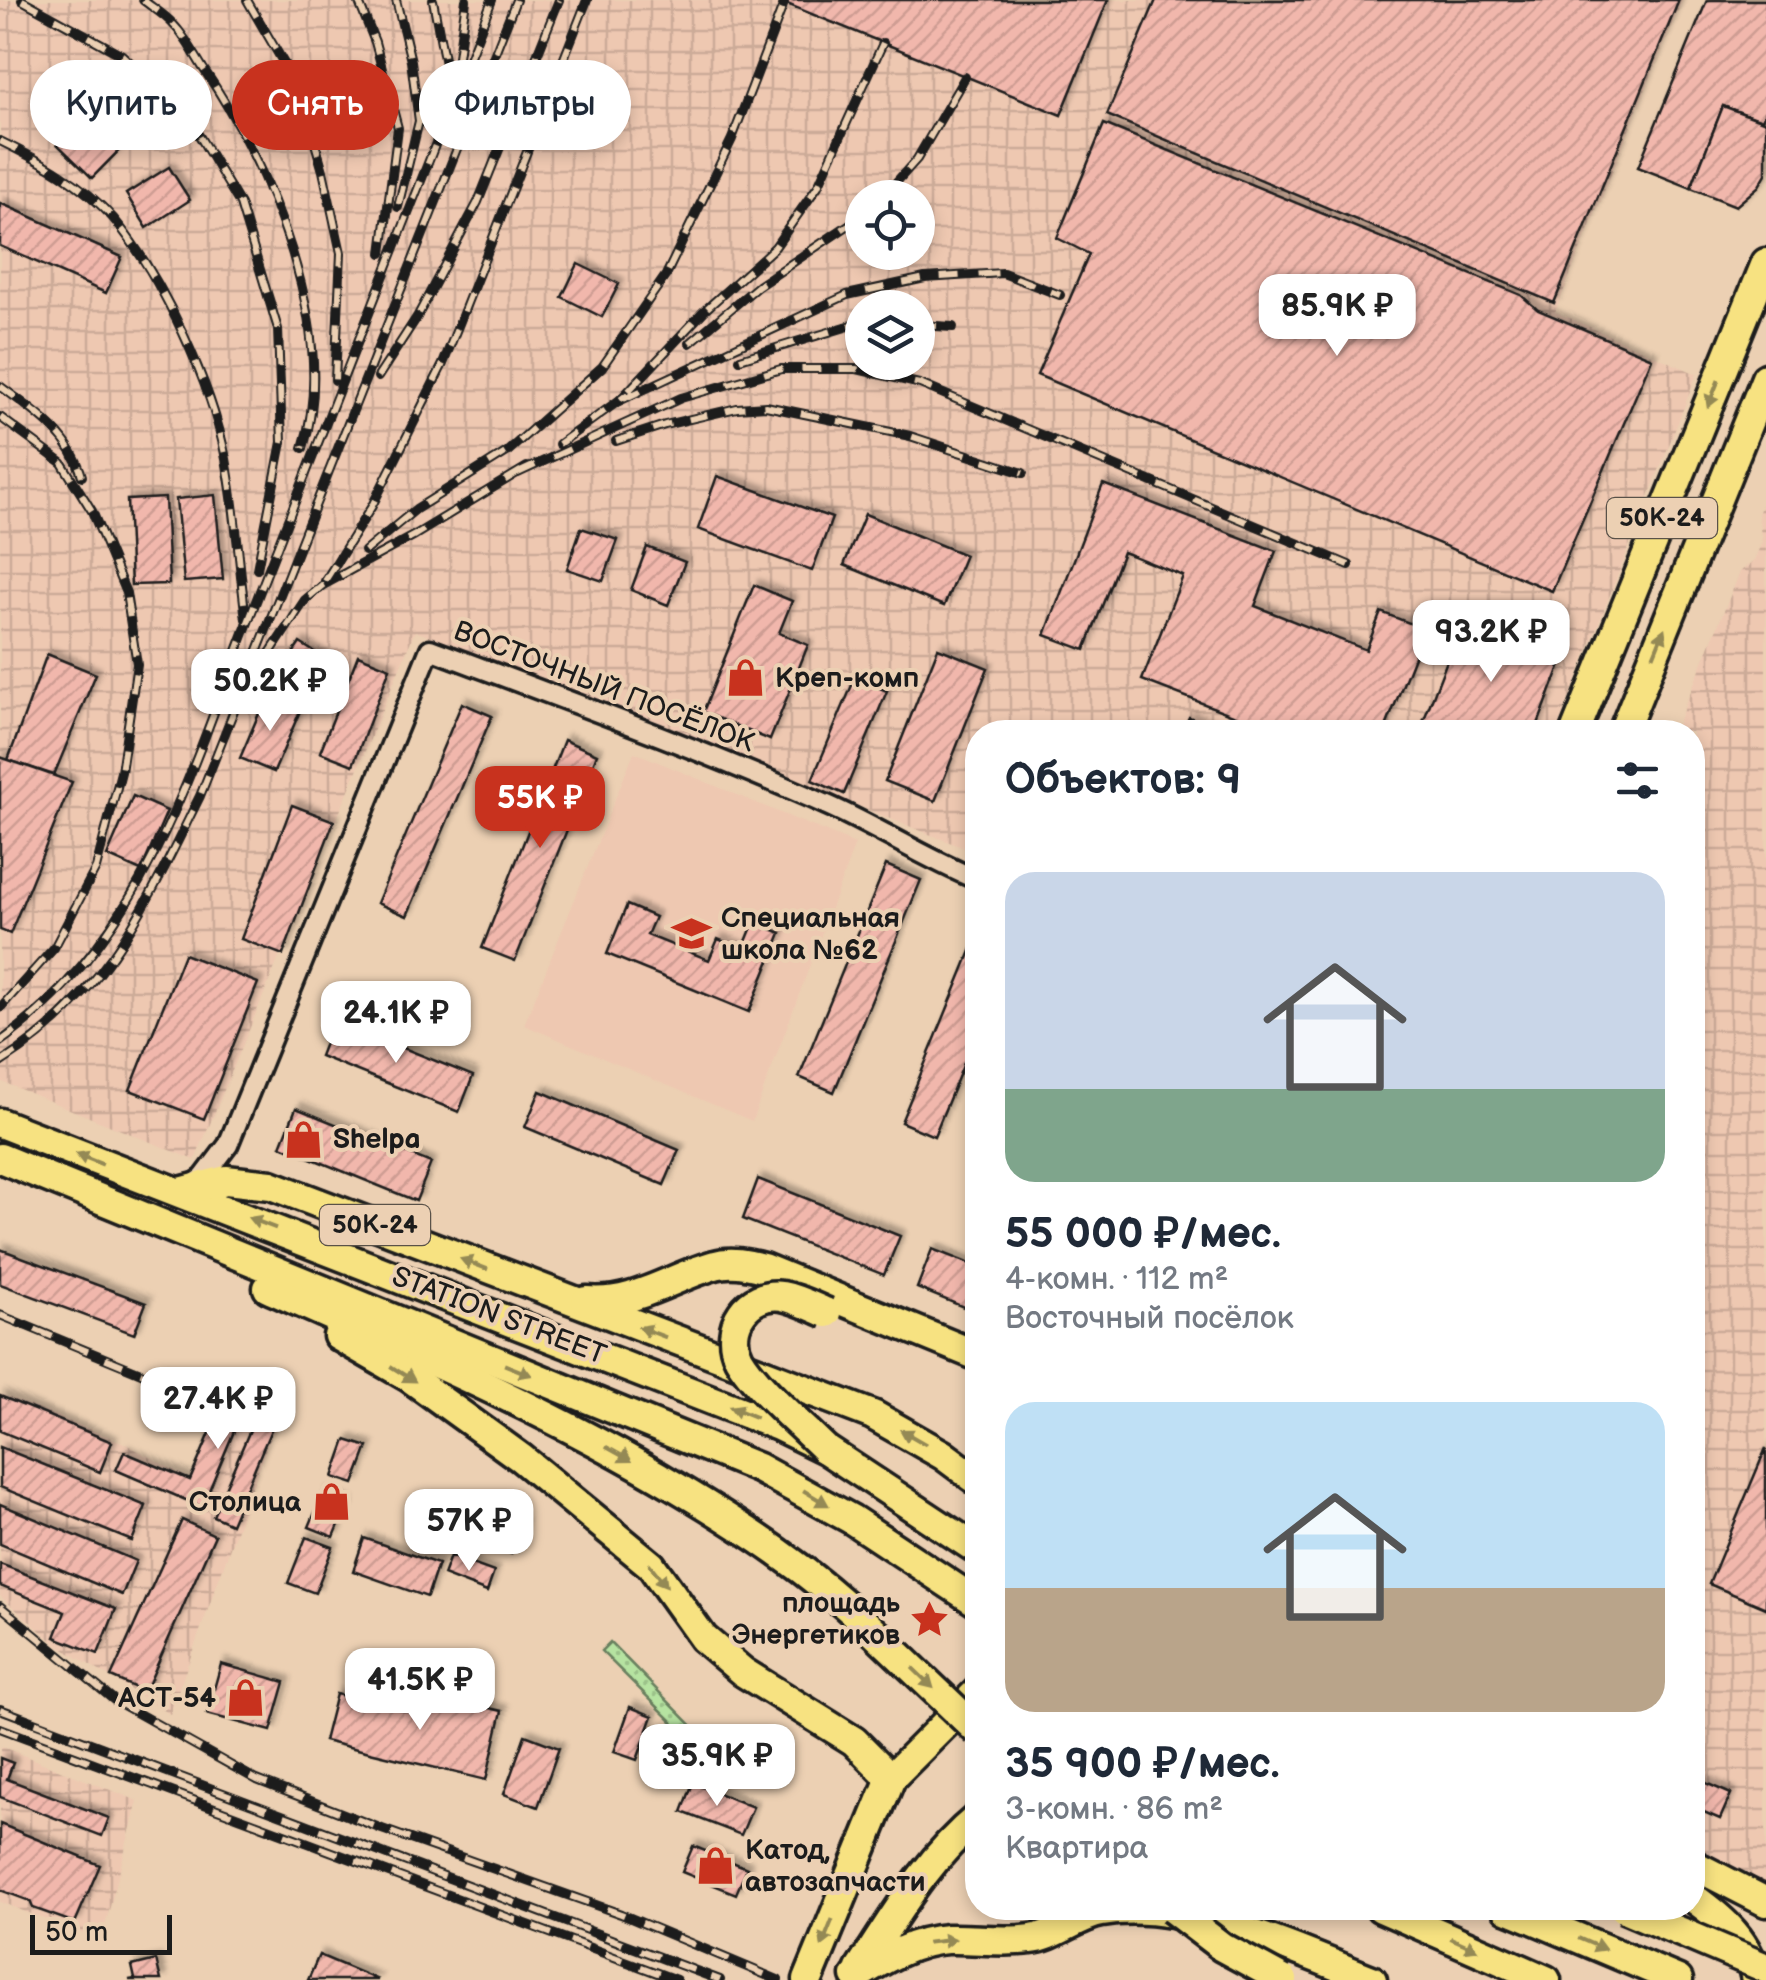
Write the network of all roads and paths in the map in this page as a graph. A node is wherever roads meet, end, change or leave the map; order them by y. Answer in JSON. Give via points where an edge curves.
{"nodes":[{"id":1,"x":1766,"y":263,"type":"edge"},
{"id":2,"x":1766,"y":378,"type":"edge"},
{"id":3,"x":1580,"y":720,"type":"edge"},
{"id":4,"x":1628,"y":720,"type":"edge"},
{"id":5,"x":965,"y":875,"type":"edge"},
{"id":6,"x":0,"y":1123,"type":"edge"},
{"id":7,"x":45,"y":1141,"type":"junction"},
{"id":8,"x":0,"y":1158,"type":"edge"},
{"id":9,"x":34,"y":1173,"type":"junction"},
{"id":10,"x":180,"y":1192,"type":"junction"},
{"id":11,"x":262,"y":1285,"type":"junction"},
{"id":12,"x":565,"y":1299,"type":"junction"},
{"id":13,"x":965,"y":1351,"type":"edge"},
{"id":14,"x":965,"y":1370,"type":"edge"},
{"id":15,"x":825,"y":1449,"type":"junction"},
{"id":16,"x":965,"y":1472,"type":"edge"},
{"id":17,"x":965,"y":1541,"type":"edge"},
{"id":18,"x":965,"y":1594,"type":"edge"},
{"id":19,"x":965,"y":1704,"type":"edge"},
{"id":20,"x":965,"y":1719,"type":"edge"},
{"id":21,"x":892,"y":1778,"type":"junction"},
{"id":22,"x":965,"y":1828,"type":"edge"},
{"id":23,"x":1705,"y":1870,"type":"edge"},
{"id":24,"x":1758,"y":1895,"type":"edge"},
{"id":25,"x":1705,"y":1907,"type":"edge"},
{"id":26,"x":1056,"y":1920,"type":"edge"},
{"id":27,"x":1082,"y":1920,"type":"edge"},
{"id":28,"x":1187,"y":1920,"type":"edge"},
{"id":29,"x":1199,"y":1920,"type":"edge"},
{"id":30,"x":1408,"y":1920,"type":"edge"},
{"id":31,"x":1536,"y":1920,"type":"edge"},
{"id":32,"x":1652,"y":1920,"type":"edge"},
{"id":33,"x":1034,"y":1940,"type":"junction"},
{"id":34,"x":1766,"y":1968,"type":"edge"},
{"id":35,"x":855,"y":1978,"type":"edge"},
{"id":36,"x":808,"y":1980,"type":"edge"},
{"id":37,"x":1283,"y":1980,"type":"edge"},
{"id":38,"x":1372,"y":1980,"type":"edge"},
{"id":39,"x":1546,"y":1980,"type":"edge"},
{"id":40,"x":1678,"y":1980,"type":"edge"},
{"id":41,"x":1756,"y":1980,"type":"edge"}],
"edges":[{"from":1,"to":3,"type":"main road","number":"50К-24","one_way":true},
{"from":4,"to":2,"type":"main road","number":"50К-24","one_way":true},
{"from":5,"to":10,"type":"street","name":"ВОСТОЧНЫЙ ПОСЁЛОК","via":[[830,806],[430,649],[228,1145],[203,1178]]},
{"from":6,"to":7,"type":"main road","name":"STATION STREET"},
{"from":7,"to":9,"type":"main road"},
{"from":10,"to":7,"type":"main road","name":"STATION STREET","one_way":true},
{"from":8,"to":9,"type":"main road"},
{"from":9,"to":11,"type":"main road","via":[[90,1212]]},
{"from":9,"to":18,"type":"main road","name":"STATION STREET","one_way":true,"via":[[773,1476]]},
{"from":12,"to":10,"type":"main road","number":"50К-24","one_way":true,"via":[[271,1185],[226,1180]]},
{"from":15,"to":10,"type":"main road","name":"STATION STREET","one_way":true},
{"from":11,"to":20,"type":"main road","one_way":true,"bridge":true,"via":[[506,1394],[709,1506],[802,1568]]},
{"from":11,"to":21,"type":"main road","one_way":true,"via":[[522,1458],[651,1565],[704,1638],[854,1741]]},
{"from":12,"to":13,"type":"main road","number":"50К-24","via":[[610,1302],[718,1264],[739,1263]]},
{"from":16,"to":12,"type":"main road","one_way":true,"via":[[905,1432],[842,1403]]},
{"from":14,"to":15,"type":"main road","bridge":true,"via":[[780,1296],[762,1297],[736,1323],[740,1359]]},
{"from":15,"to":17,"type":"main road","name":"STATION STREET"},
{"from":19,"to":21,"type":"main road"},
{"from":21,"to":36,"type":"main road","one_way":true},
{"from":22,"to":35,"type":"main road","via":[[906,1895]]},
{"from":23,"to":24,"type":"main road"},
{"from":25,"to":41,"type":"main road","via":[[1743,1943]]},
{"from":26,"to":33,"type":"main road"},
{"from":27,"to":33,"type":"main road"},
{"from":28,"to":37,"type":"main road","bridge":true},
{"from":29,"to":38,"type":"main road"},
{"from":30,"to":39,"type":"main road","one_way":true},
{"from":31,"to":40,"type":"main road","one_way":true},
{"from":32,"to":34,"type":"main road","bridge":true},
{"from":35,"to":33,"type":"main road","one_way":true,"via":[[894,1953],[928,1942]]}]}
